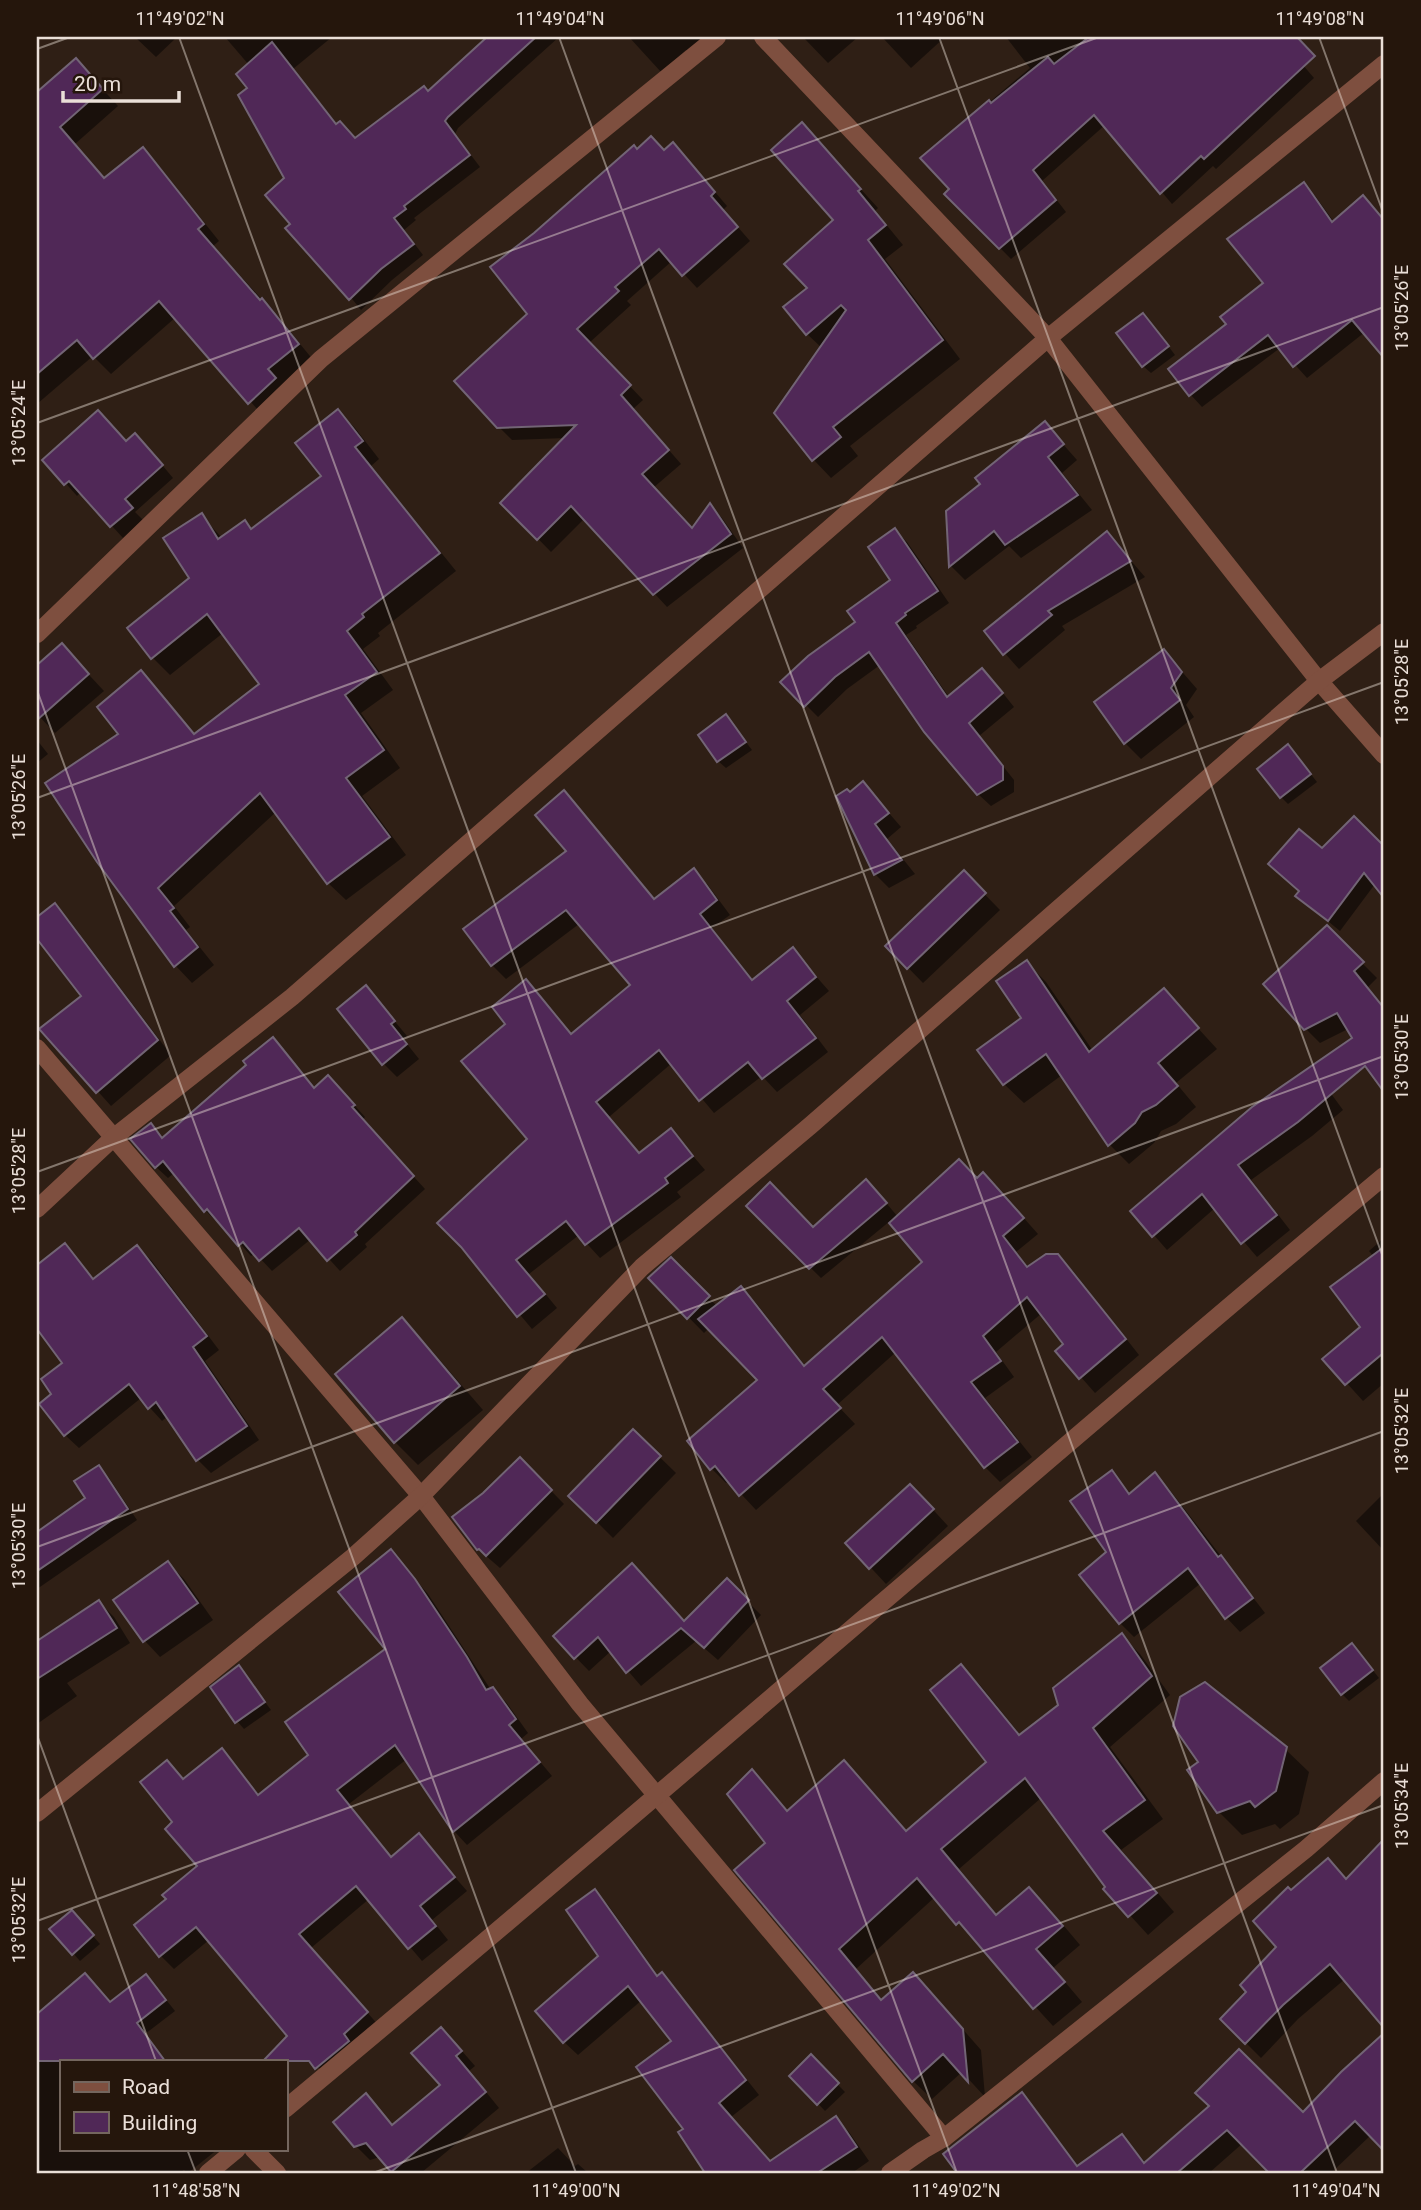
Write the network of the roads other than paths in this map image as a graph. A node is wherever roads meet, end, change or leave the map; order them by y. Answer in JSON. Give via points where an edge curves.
{"nodes":[{"id":1,"x":717,"y":37,"type":"edge"},
{"id":2,"x":763,"y":37,"type":"edge"},
{"id":3,"x":1384,"y":64,"type":"edge"},
{"id":4,"x":1048,"y":338,"type":"junction"},
{"id":5,"x":1384,"y":632,"type":"edge"},
{"id":6,"x":37,"y":634,"type":"edge"},
{"id":7,"x":1319,"y":681,"type":"junction"},
{"id":8,"x":1384,"y":755,"type":"edge"},
{"id":9,"x":37,"y":1048,"type":"edge"},
{"id":10,"x":113,"y":1138,"type":"junction"},
{"id":11,"x":1384,"y":1176,"type":"edge"},
{"id":12,"x":37,"y":1209,"type":"edge"},
{"id":13,"x":421,"y":1496,"type":"junction"},
{"id":14,"x":1384,"y":1781,"type":"edge"},
{"id":15,"x":655,"y":1796,"type":"junction"},
{"id":16,"x":37,"y":1813,"type":"edge"},
{"id":17,"x":287,"y":2107,"type":"edge"},
{"id":18,"x":944,"y":2138,"type":"junction"},
{"id":19,"x":236,"y":2150,"type":"edge"},
{"id":20,"x":254,"y":2150,"type":"edge"},
{"id":21,"x":208,"y":2173,"type":"edge"},
{"id":22,"x":277,"y":2173,"type":"edge"},
{"id":23,"x":890,"y":2173,"type":"edge"}],
"edges":[{"from":1,"to":6,"type":"street","via":[[321,359]]},
{"from":2,"to":4,"type":"street"},
{"from":3,"to":4,"type":"street"},
{"from":4,"to":7,"type":"street"},
{"from":4,"to":10,"type":"street","via":[[292,997]]},
{"from":5,"to":7,"type":"street"},
{"from":7,"to":8,"type":"street"},
{"from":7,"to":13,"type":"street","via":[[642,1267]]},
{"from":9,"to":10,"type":"street"},
{"from":10,"to":12,"type":"street"},
{"from":10,"to":13,"type":"street"},
{"from":11,"to":15,"type":"street"},
{"from":13,"to":15,"type":"street"},
{"from":13,"to":16,"type":"street","via":[[353,1557]]},
{"from":14,"to":18,"type":"street","via":[[1306,1849]]},
{"from":15,"to":17,"type":"street"},
{"from":15,"to":18,"type":"street"},
{"from":18,"to":23,"type":"street"},
{"from":19,"to":21,"type":"street"},
{"from":20,"to":22,"type":"street"}]}
